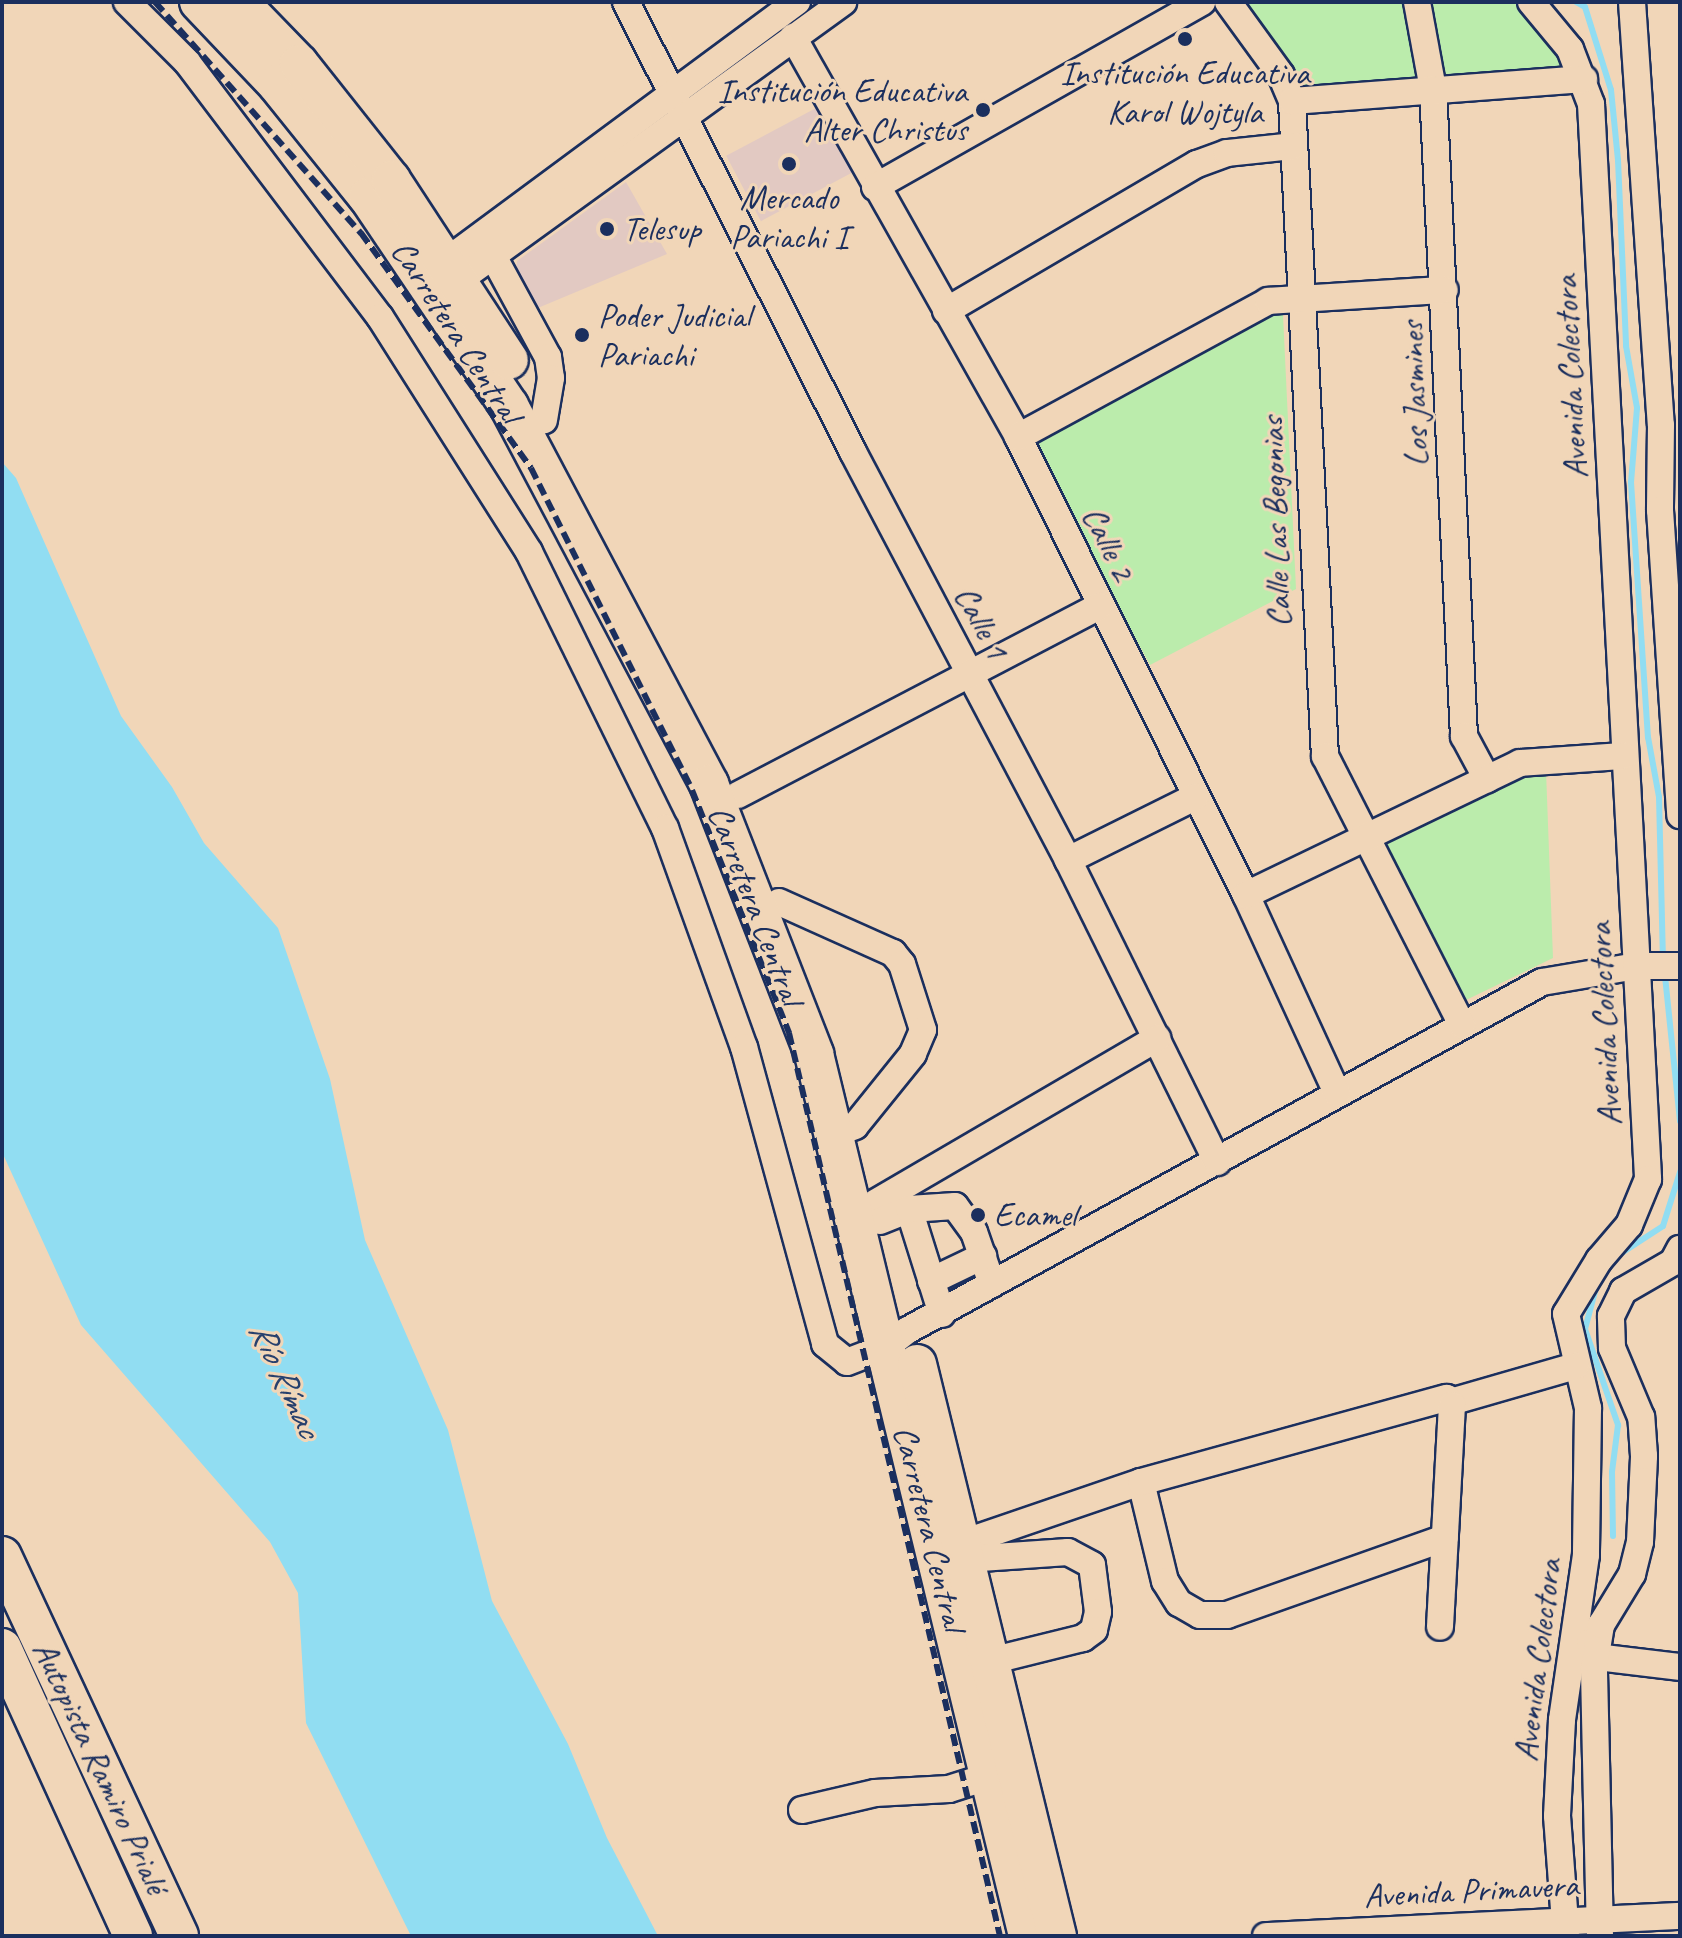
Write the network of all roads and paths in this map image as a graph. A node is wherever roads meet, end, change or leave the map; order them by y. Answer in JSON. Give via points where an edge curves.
{"nodes":[{"id":1,"x":127,"y":2,"type":"edge"},
{"id":2,"x":199,"y":2,"type":"edge"},
{"id":3,"x":239,"y":2,"type":"edge"},
{"id":4,"x":626,"y":2,"type":"edge"},
{"id":5,"x":797,"y":2,"type":"edge"},
{"id":6,"x":843,"y":2,"type":"edge"},
{"id":7,"x":1202,"y":2,"type":"edge"},
{"id":8,"x":1228,"y":2,"type":"edge"},
{"id":9,"x":1417,"y":2,"type":"edge"},
{"id":10,"x":1531,"y":2,"type":"edge"},
{"id":11,"x":1632,"y":2,"type":"edge"},
{"id":12,"x":793,"y":37,"type":"junction"},
{"id":13,"x":1584,"y":79,"type":"junction"},
{"id":14,"x":1433,"y":89,"type":"junction"},
{"id":15,"x":1292,"y":101,"type":"junction"},
{"id":16,"x":679,"y":104,"type":"junction"},
{"id":17,"x":1294,"y":146,"type":"junction"},
{"id":18,"x":875,"y":187,"type":"junction"},
{"id":19,"x":487,"y":243,"type":"junction"},
{"id":20,"x":441,"y":279,"type":"junction"},
{"id":21,"x":1445,"y":290,"type":"junction"},
{"id":22,"x":1302,"y":296,"type":"junction"},
{"id":23,"x":946,"y":311,"type":"junction"},
{"id":24,"x":544,"y":420,"type":"junction"},
{"id":25,"x":1671,"y":425,"type":"edge"},
{"id":26,"x":1018,"y":437,"type":"junction"},
{"id":27,"x":1672,"y":569,"type":"edge"},
{"id":28,"x":1100,"y":606,"type":"junction"},
{"id":29,"x":969,"y":674,"type":"junction"},
{"id":30,"x":1624,"y":756,"type":"junction"},
{"id":31,"x":1487,"y":779,"type":"junction"},
{"id":32,"x":1195,"y":797,"type":"junction"},
{"id":33,"x":737,"y":814,"type":"junction"},
{"id":34,"x":1680,"y":815,"type":"edge"},
{"id":35,"x":1368,"y":836,"type":"junction"},
{"id":36,"x":1068,"y":860,"type":"junction"},
{"id":37,"x":1246,"y":895,"type":"junction"},
{"id":38,"x":779,"y":902,"type":"junction"},
{"id":39,"x":1637,"y":966,"type":"junction"},
{"id":40,"x":1680,"y":966,"type":"edge"},
{"id":41,"x":1462,"y":1025,"type":"junction"},
{"id":42,"x":1157,"y":1038,"type":"junction"},
{"id":43,"x":1337,"y":1093,"type":"junction"},
{"id":44,"x":844,"y":1130,"type":"junction"},
{"id":45,"x":1217,"y":1162,"type":"junction"},
{"id":46,"x":888,"y":1211,"type":"junction"},
{"id":47,"x":983,"y":1256,"type":"junction"},
{"id":48,"x":1678,"y":1258,"type":"edge"},
{"id":49,"x":931,"y":1281,"type":"junction"},
{"id":50,"x":992,"y":1284,"type":"junction"},
{"id":51,"x":912,"y":1331,"type":"junction"},
{"id":52,"x":1576,"y":1366,"type":"junction"},
{"id":53,"x":1451,"y":1402,"type":"junction"},
{"id":54,"x":1141,"y":1482,"type":"junction"},
{"id":55,"x":1445,"y":1538,"type":"junction"},
{"id":56,"x":954,"y":1551,"type":"junction"},
{"id":57,"x":2,"y":1556,"type":"edge"},
{"id":58,"x":1577,"y":1609,"type":"junction"},
{"id":59,"x":1440,"y":1627,"type":"dead end"},
{"id":60,"x":2,"y":1648,"type":"edge"},
{"id":61,"x":1596,"y":1657,"type":"junction"},
{"id":62,"x":991,"y":1661,"type":"junction"},
{"id":63,"x":1680,"y":1667,"type":"edge"},
{"id":64,"x":990,"y":1776,"type":"junction"},
{"id":65,"x":802,"y":1810,"type":"dead end"},
{"id":66,"x":1680,"y":1916,"type":"edge"},
{"id":67,"x":1599,"y":1928,"type":"edge"},
{"id":68,"x":1566,"y":1929,"type":"edge"},
{"id":69,"x":133,"y":1936,"type":"edge"},
{"id":70,"x":179,"y":1936,"type":"edge"},
{"id":71,"x":1028,"y":1936,"type":"edge"},
{"id":72,"x":1057,"y":1936,"type":"edge"},
{"id":73,"x":1266,"y":1936,"type":"edge"}],
"edges":[{"from":1,"to":51,"type":"street","via":[[187,62],[380,317],[529,552],[665,828],[744,1047],[825,1344],[847,1362]]},
{"from":2,"to":20,"type":"highway","name":"Carretera Central","via":[[277,84]]},
{"from":3,"to":20,"type":"highway","name":"Carretera Central","via":[[299,64],[373,157]]},
{"from":4,"to":16,"type":"street","name":"Calle 1"},
{"from":5,"to":16,"type":"street"},
{"from":6,"to":12,"type":"street"},
{"from":7,"to":18,"type":"street"},
{"from":8,"to":15,"type":"street","name":"Calle Las Begonias","via":[[1281,75]]},
{"from":9,"to":14,"type":"street","name":"Los Jasmines"},
{"from":10,"to":13,"type":"street","name":"Avenida Colectora","via":[[1552,23]]},
{"from":11,"to":25,"type":"street"},
{"from":12,"to":16,"type":"street"},
{"from":12,"to":18,"type":"street","name":"Calle 2"},
{"from":13,"to":14,"type":"street"},
{"from":13,"to":30,"type":"street","name":"Avenida Colectora","via":[[1591,104],[1609,402]]},
{"from":14,"to":15,"type":"street"},
{"from":14,"to":21,"type":"street","name":"Los Jasmines"},
{"from":15,"to":17,"type":"street","name":"Calle Las Begonias"},
{"from":16,"to":19,"type":"street"},
{"from":16,"to":29,"type":"street","name":"Calle 1"},
{"from":17,"to":22,"type":"street","name":"Calle Las Begonias"},
{"from":17,"to":23,"type":"street","via":[[1227,153],[1197,164]]},
{"from":18,"to":23,"type":"street","name":"Calle 2"},
{"from":19,"to":20,"type":"street"},
{"from":19,"to":24,"type":"street","via":[[548,357],[551,378]]},
{"from":20,"to":24,"type":"highway","name":"Carretera Central"},
{"from":20,"to":33,"type":"highway","name":"Carretera Central","via":[[709,784]]},
{"from":21,"to":22,"type":"street"},
{"from":21,"to":31,"type":"street","name":"Los Jasmines","via":[[1464,736]]},
{"from":22,"to":26,"type":"street","via":[[1245,310]]},
{"from":22,"to":35,"type":"street","name":"Calle Las Begonias","via":[[1319,724],[1325,756]]},
{"from":23,"to":26,"type":"street","name":"Calle 2"},
{"from":24,"to":33,"type":"highway","name":"Carretera Central"},
{"from":25,"to":27,"type":"street"},
{"from":26,"to":28,"type":"street","name":"Calle 2"},
{"from":27,"to":34,"type":"street"},
{"from":28,"to":29,"type":"street"},
{"from":28,"to":32,"type":"street","name":"Calle 2"},
{"from":29,"to":33,"type":"street"},
{"from":29,"to":36,"type":"street","name":"Calle 1"},
{"from":30,"to":31,"type":"street","via":[[1520,763]]},
{"from":30,"to":39,"type":"street","name":"Avenida Colectora"},
{"from":31,"to":35,"type":"street"},
{"from":32,"to":36,"type":"street"},
{"from":32,"to":37,"type":"street","name":"Calle 2"},
{"from":33,"to":38,"type":"highway","name":"Carretera Central"},
{"from":33,"to":44,"type":"highway","name":"Carretera Central","via":[[814,1054]]},
{"from":35,"to":37,"type":"street"},
{"from":35,"to":41,"type":"street","name":"Calle Las Begonias"},
{"from":36,"to":42,"type":"street","name":"Calle 1"},
{"from":37,"to":43,"type":"street","name":"Calle 2"},
{"from":38,"to":44,"type":"highway","name":"Carretera Central","via":[[837,1057]]},
{"from":38,"to":44,"type":"street","via":[[884,945],[902,964],[923,1030],[913,1054]]},
{"from":39,"to":40,"type":"street"},
{"from":39,"to":41,"type":"street","via":[[1542,982]]},
{"from":39,"to":52,"type":"street","name":"Avenida Colectora","via":[[1648,1179],[1629,1225],[1599,1260],[1566,1314]]},
{"from":41,"to":43,"type":"street"},
{"from":42,"to":45,"type":"street","name":"Calle 1"},
{"from":42,"to":46,"type":"street"},
{"from":43,"to":45,"type":"street"},
{"from":44,"to":46,"type":"highway","name":"Carretera Central"},
{"from":44,"to":51,"type":"highway","name":"Carretera Central"},
{"from":45,"to":50,"type":"street"},
{"from":46,"to":47,"type":"street","via":[[955,1206],[966,1217]]},
{"from":46,"to":49,"type":"street"},
{"from":46,"to":51,"type":"highway","name":"Carretera Central"},
{"from":47,"to":49,"type":"street"},
{"from":47,"to":50,"type":"street"},
{"from":48,"to":61,"type":"street","name":"Avenida Colectora","via":[[1623,1291],[1611,1316],[1612,1348],[1641,1417],[1640,1542],[1632,1574],[1601,1625]]},
{"from":49,"to":51,"type":"street"},
{"from":50,"to":51,"type":"street"},
{"from":51,"to":56,"type":"highway","name":"Carretera Central"},
{"from":52,"to":53,"type":"street"},
{"from":52,"to":58,"type":"street","name":"Avenida Colectora","via":[[1588,1408],[1586,1555]]},
{"from":53,"to":54,"type":"street","via":[[1442,1397]]},
{"from":53,"to":55,"type":"street"},
{"from":54,"to":55,"type":"street","via":[[1165,1581],[1179,1603],[1200,1615],[1227,1615]]},
{"from":54,"to":56,"type":"street"},
{"from":55,"to":59,"type":"street"},
{"from":56,"to":62,"type":"highway","name":"Carretera Central"},
{"from":56,"to":62,"type":"street","via":[[1068,1552],[1092,1565],[1098,1612],[1094,1630],[1083,1638]]},
{"from":56,"to":64,"type":"highway","name":"Carretera Central"},
{"from":57,"to":70,"type":"highway","name":"Autopista Ramiro Prialé"},
{"from":58,"to":61,"type":"street"},
{"from":58,"to":68,"type":"street","name":"Avenida Colectora","via":[[1562,1720],[1557,1816]]},
{"from":60,"to":69,"type":"highway","name":"Autopista Ramiro Prialé"},
{"from":61,"to":63,"type":"street"},
{"from":61,"to":67,"type":"street","name":"Avenida Colectora","via":[[1592,1720]]},
{"from":62,"to":72,"type":"highway","name":"Carretera Central"},
{"from":64,"to":65,"type":"street","via":[[949,1789],[875,1793]]},
{"from":64,"to":71,"type":"highway","name":"Carretera Central"},
{"from":66,"to":67,"type":"street","name":"Avenida Primavera"},
{"from":67,"to":68,"type":"street","name":"Avenida Primavera"},
{"from":68,"to":73,"type":"street","name":"Avenida Primavera"}]}
